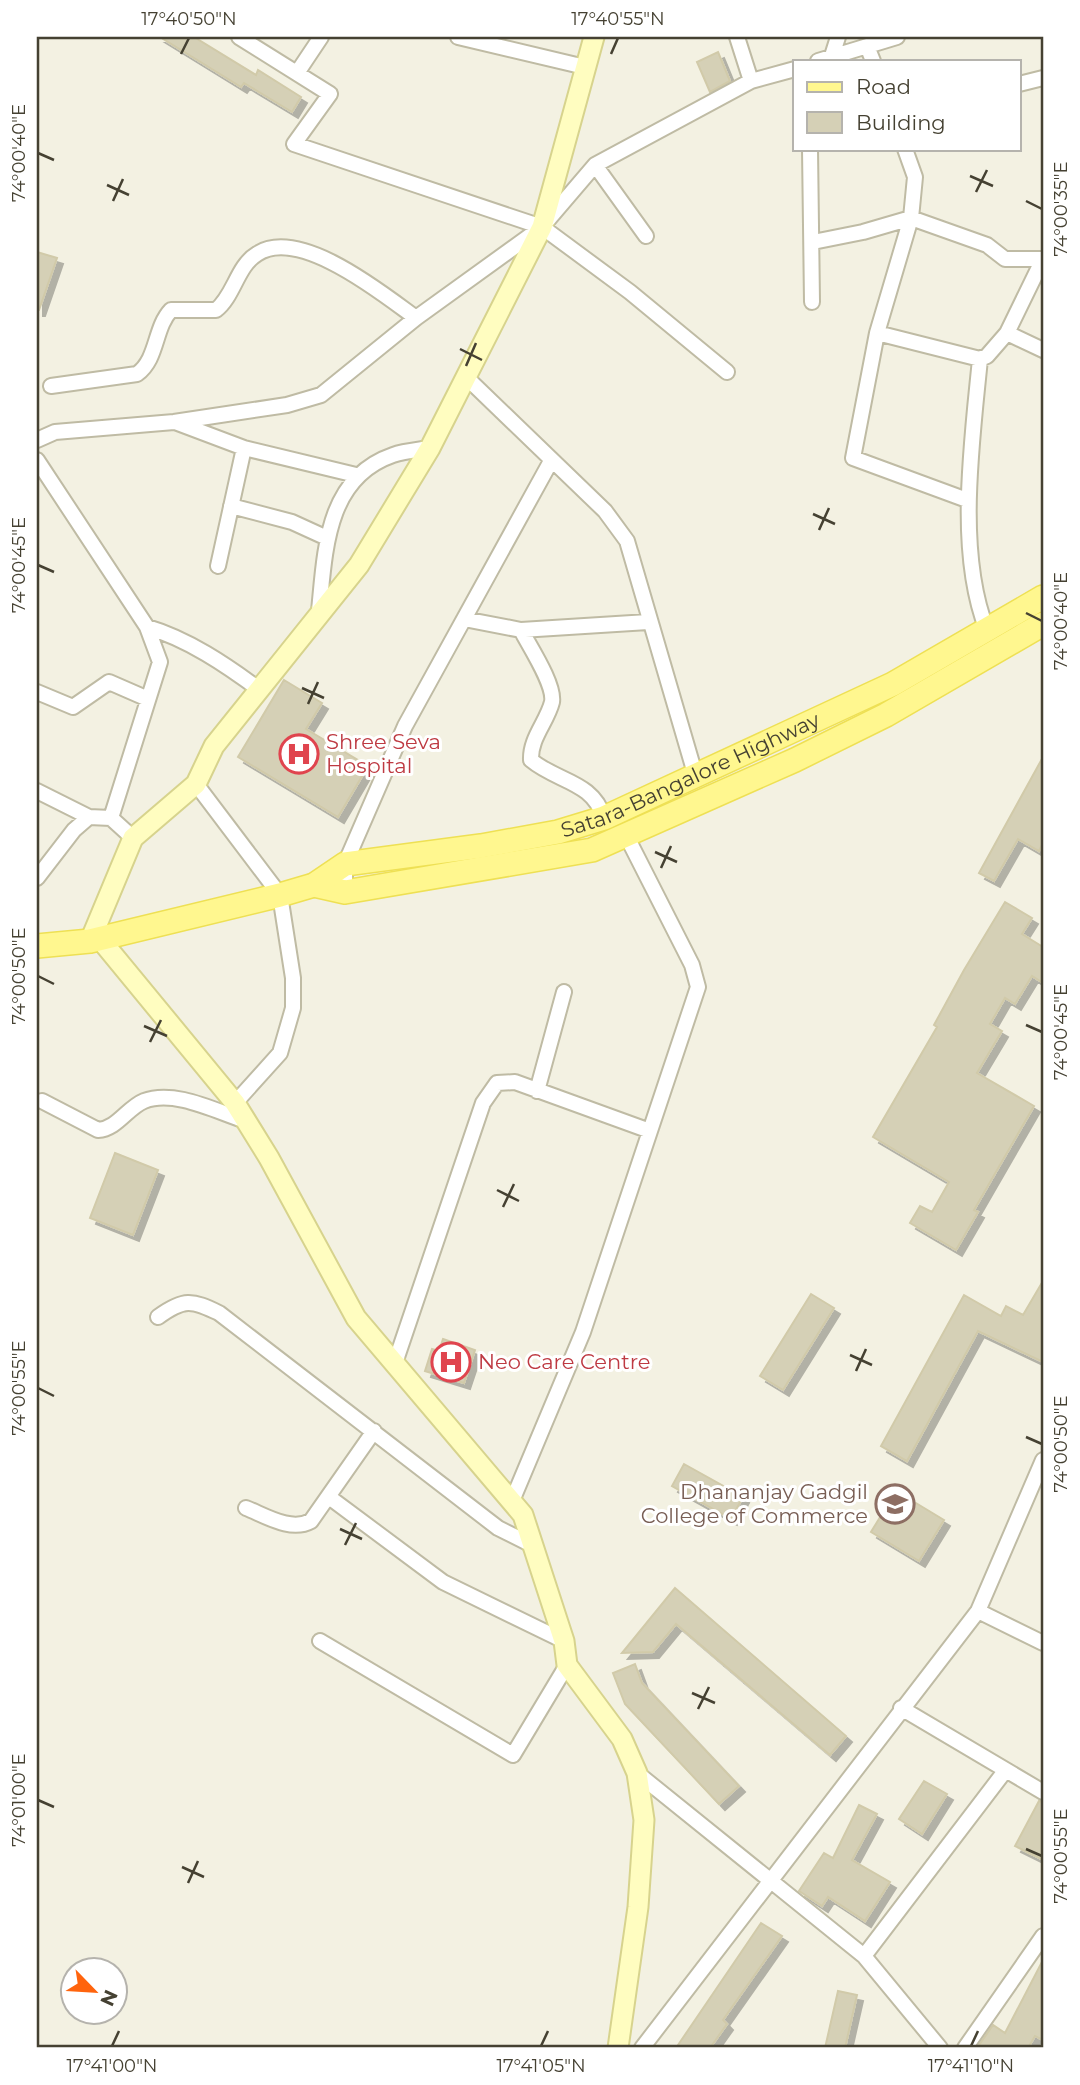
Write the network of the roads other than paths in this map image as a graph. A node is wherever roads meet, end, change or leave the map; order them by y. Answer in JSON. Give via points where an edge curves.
{"nodes":[{"id":1,"x":239,"y":37,"type":"edge"},
{"id":2,"x":321,"y":37,"type":"edge"},
{"id":3,"x":458,"y":37,"type":"edge"},
{"id":4,"x":594,"y":37,"type":"edge"},
{"id":5,"x":737,"y":37,"type":"edge"},
{"id":6,"x":838,"y":37,"type":"edge"},
{"id":7,"x":897,"y":37,"type":"edge"},
{"id":8,"x":867,"y":46,"type":"junction"},
{"id":9,"x":825,"y":59,"type":"edge"},
{"id":10,"x":873,"y":60,"type":"edge"},
{"id":11,"x":585,"y":66,"type":"junction"},
{"id":12,"x":793,"y":70,"type":"edge"},
{"id":13,"x":297,"y":73,"type":"junction"},
{"id":14,"x":1043,"y":78,"type":"edge"},
{"id":15,"x":751,"y":81,"type":"junction"},
{"id":16,"x":1020,"y":84,"type":"edge"},
{"id":17,"x":810,"y":150,"type":"edge"},
{"id":18,"x":905,"y":150,"type":"edge"},
{"id":19,"x":594,"y":165,"type":"junction"},
{"id":20,"x":911,"y":218,"type":"junction"},
{"id":21,"x":542,"y":227,"type":"junction"},
{"id":22,"x":646,"y":236,"type":"dead end"},
{"id":23,"x":813,"y":242,"type":"junction"},
{"id":24,"x":812,"y":302,"type":"dead end"},
{"id":25,"x":416,"y":317,"type":"junction"},
{"id":26,"x":877,"y":333,"type":"junction"},
{"id":27,"x":1007,"y":333,"type":"junction"},
{"id":28,"x":1043,"y":351,"type":"edge"},
{"id":29,"x":980,"y":359,"type":"junction"},
{"id":30,"x":727,"y":372,"type":"dead end"},
{"id":31,"x":468,"y":379,"type":"junction"},
{"id":32,"x":51,"y":386,"type":"dead end"},
{"id":33,"x":174,"y":422,"type":"junction"},
{"id":34,"x":37,"y":440,"type":"edge"},
{"id":35,"x":244,"y":447,"type":"junction"},
{"id":36,"x":430,"y":448,"type":"junction"},
{"id":37,"x":37,"y":460,"type":"edge"},
{"id":38,"x":551,"y":461,"type":"junction"},
{"id":39,"x":356,"y":475,"type":"junction"},
{"id":40,"x":967,"y":500,"type":"junction"},
{"id":41,"x":231,"y":506,"type":"junction"},
{"id":42,"x":327,"y":538,"type":"junction"},
{"id":43,"x":218,"y":566,"type":"dead end"},
{"id":44,"x":1043,"y":597,"type":"edge"},
{"id":45,"x":319,"y":611,"type":"junction"},
{"id":46,"x":464,"y":619,"type":"junction"},
{"id":47,"x":648,"y":622,"type":"junction"},
{"id":48,"x":1043,"y":624,"type":"edge"},
{"id":49,"x":147,"y":627,"type":"junction"},
{"id":50,"x":521,"y":630,"type":"junction"},
{"id":51,"x":987,"y":631,"type":"junction"},
{"id":52,"x":260,"y":690,"type":"junction"},
{"id":53,"x":37,"y":692,"type":"edge"},
{"id":54,"x":148,"y":699,"type":"junction"},
{"id":55,"x":696,"y":776,"type":"junction"},
{"id":56,"x":196,"y":783,"type":"junction"},
{"id":57,"x":37,"y":791,"type":"edge"},
{"id":58,"x":89,"y":817,"type":"junction"},
{"id":59,"x":111,"y":818,"type":"junction"},
{"id":60,"x":604,"y":818,"type":"junction"},
{"id":61,"x":627,"y":837,"type":"junction"},
{"id":62,"x":132,"y":838,"type":"junction"},
{"id":63,"x":345,"y":864,"type":"junction"},
{"id":64,"x":37,"y":878,"type":"edge"},
{"id":65,"x":314,"y":885,"type":"junction"},
{"id":66,"x":345,"y":892,"type":"junction"},
{"id":67,"x":280,"y":895,"type":"junction"},
{"id":68,"x":95,"y":940,"type":"junction"},
{"id":69,"x":37,"y":946,"type":"edge"},
{"id":70,"x":564,"y":992,"type":"dead end"},
{"id":71,"x":537,"y":1091,"type":"junction"},
{"id":72,"x":42,"y":1101,"type":"dead end"},
{"id":73,"x":235,"y":1103,"type":"junction"},
{"id":74,"x":246,"y":1121,"type":"junction"},
{"id":75,"x":650,"y":1131,"type":"junction"},
{"id":76,"x":158,"y":1317,"type":"dead end"},
{"id":77,"x":395,"y":1363,"type":"junction"},
{"id":78,"x":374,"y":1431,"type":"junction"},
{"id":79,"x":1043,"y":1460,"type":"edge"},
{"id":80,"x":329,"y":1497,"type":"junction"},
{"id":81,"x":512,"y":1501,"type":"junction"},
{"id":82,"x":246,"y":1508,"type":"dead end"},
{"id":83,"x":532,"y":1545,"type":"junction"},
{"id":84,"x":978,"y":1611,"type":"junction"},
{"id":85,"x":564,"y":1640,"type":"junction"},
{"id":86,"x":320,"y":1641,"type":"dead end"},
{"id":87,"x":1043,"y":1643,"type":"edge"},
{"id":88,"x":567,"y":1665,"type":"junction"},
{"id":89,"x":901,"y":1708,"type":"junction"},
{"id":90,"x":1005,"y":1771,"type":"junction"},
{"id":91,"x":637,"y":1773,"type":"junction"},
{"id":92,"x":1043,"y":1792,"type":"edge"},
{"id":93,"x":769,"y":1882,"type":"junction"},
{"id":94,"x":1043,"y":1936,"type":"edge"},
{"id":95,"x":864,"y":1956,"type":"junction"},
{"id":96,"x":618,"y":2048,"type":"edge"},
{"id":97,"x":642,"y":2048,"type":"edge"},
{"id":98,"x":940,"y":2048,"type":"edge"},
{"id":99,"x":965,"y":2048,"type":"edge"}],
"edges":[{"from":1,"to":13,"type":"street"},
{"from":2,"to":13,"type":"street"},
{"from":3,"to":11,"type":"street"},
{"from":4,"to":11,"type":"street"},
{"from":5,"to":15,"type":"street"},
{"from":6,"to":9,"type":"street"},
{"from":7,"to":8,"type":"street"},
{"from":8,"to":9,"type":"street"},
{"from":8,"to":10,"type":"street"},
{"from":11,"to":21,"type":"street"},
{"from":12,"to":15,"type":"street"},
{"from":13,"to":21,"type":"street","via":[[330,94],[294,144]]},
{"from":14,"to":16,"type":"street"},
{"from":15,"to":19,"type":"street"},
{"from":17,"to":23,"type":"street"},
{"from":18,"to":20,"type":"street","via":[[915,177]]},
{"from":19,"to":21,"type":"street"},
{"from":19,"to":22,"type":"street"},
{"from":20,"to":23,"type":"street"},
{"from":20,"to":26,"type":"street"},
{"from":20,"to":27,"type":"street","via":[[987,245],[1005,259],[1043,259]]},
{"from":21,"to":25,"type":"street"},
{"from":21,"to":30,"type":"street"},
{"from":21,"to":31,"type":"street"},
{"from":23,"to":24,"type":"street"},
{"from":25,"to":32,"type":"street","via":[[322,257],[274,248],[257,253],[246,264],[225,303],[216,310],[171,310],[164,317],[149,360],[137,374]]},
{"from":25,"to":33,"type":"street","via":[[321,395],[286,405]]},
{"from":26,"to":29,"type":"street"},
{"from":26,"to":40,"type":"street","via":[[853,458]]},
{"from":27,"to":28,"type":"street"},
{"from":27,"to":29,"type":"street"},
{"from":29,"to":40,"type":"street"},
{"from":31,"to":36,"type":"street"},
{"from":31,"to":38,"type":"street"},
{"from":33,"to":34,"type":"street","via":[[55,432]]},
{"from":33,"to":35,"type":"street"},
{"from":35,"to":39,"type":"street"},
{"from":35,"to":41,"type":"street"},
{"from":36,"to":39,"type":"street","via":[[392,455]]},
{"from":36,"to":45,"type":"street","via":[[359,565]]},
{"from":37,"to":49,"type":"street"},
{"from":38,"to":46,"type":"street"},
{"from":38,"to":47,"type":"street","via":[[605,511],[627,541]]},
{"from":39,"to":42,"type":"street","via":[[340,499]]},
{"from":40,"to":51,"type":"street","via":[[978,608]]},
{"from":41,"to":42,"type":"street","via":[[292,522]]},
{"from":41,"to":43,"type":"street"},
{"from":42,"to":45,"type":"street"},
{"from":44,"to":51,"type":"main road","name":"Satara-Bangalore Highway"},
{"from":45,"to":52,"type":"street"},
{"from":46,"to":50,"type":"street"},
{"from":46,"to":63,"type":"street","via":[[405,726]]},
{"from":47,"to":50,"type":"street"},
{"from":47,"to":55,"type":"street"},
{"from":48,"to":61,"type":"main road","name":"Satara-Bangalore Highway","via":[[874,720]]},
{"from":49,"to":52,"type":"street","via":[[167,633]]},
{"from":49,"to":54,"type":"street","via":[[160,662]]},
{"from":50,"to":60,"type":"street","via":[[551,688],[552,700],[531,760],[592,794]]},
{"from":51,"to":55,"type":"main road","name":"Satara-Bangalore Highway","via":[[893,684]]},
{"from":52,"to":56,"type":"street","via":[[214,746]]},
{"from":53,"to":54,"type":"street","via":[[74,707],[108,682]]},
{"from":54,"to":59,"type":"street"},
{"from":55,"to":60,"type":"main road","name":"Satara-Bangalore Highway"},
{"from":56,"to":62,"type":"street"},
{"from":56,"to":67,"type":"street"},
{"from":57,"to":58,"type":"street"},
{"from":58,"to":59,"type":"street"},
{"from":58,"to":64,"type":"street","via":[[57,849]]},
{"from":59,"to":62,"type":"street"},
{"from":60,"to":63,"type":"main road","name":"Satara-Bangalore Highway","via":[[481,846]]},
{"from":61,"to":66,"type":"main road","name":"Satara-Bangalore Highway","via":[[556,858]]},
{"from":61,"to":75,"type":"street","via":[[692,965],[698,987]]},
{"from":62,"to":68,"type":"street"},
{"from":63,"to":65,"type":"main road","name":"Satara-Bangalore Highway"},
{"from":63,"to":66,"type":"street"},
{"from":65,"to":66,"type":"main road","name":"Satara-Bangalore Highway"},
{"from":65,"to":67,"type":"main road","name":"Satara-Bangalore Highway"},
{"from":67,"to":68,"type":"main road","name":"Satara-Bangalore Highway"},
{"from":67,"to":73,"type":"street","via":[[293,1008],[280,1053]]},
{"from":68,"to":69,"type":"main road","name":"Satara-Bangalore Highway"},
{"from":68,"to":73,"type":"street"},
{"from":70,"to":71,"type":"street"},
{"from":71,"to":75,"type":"street"},
{"from":71,"to":77,"type":"street","via":[[506,1081],[497,1083],[483,1103]]},
{"from":72,"to":74,"type":"street","via":[[98,1130],[143,1101],[157,1099],[181,1100]]},
{"from":73,"to":74,"type":"street"},
{"from":74,"to":77,"type":"street","via":[[356,1318]]},
{"from":75,"to":81,"type":"street","via":[[583,1332]]},
{"from":76,"to":78,"type":"street","via":[[185,1302],[219,1313]]},
{"from":77,"to":81,"type":"street"},
{"from":78,"to":80,"type":"street"},
{"from":78,"to":83,"type":"street","via":[[498,1528]]},
{"from":79,"to":84,"type":"street"},
{"from":80,"to":82,"type":"street","via":[[311,1521],[301,1526]]},
{"from":80,"to":85,"type":"street","via":[[443,1582]]},
{"from":81,"to":83,"type":"street","via":[[523,1515]]},
{"from":83,"to":85,"type":"street"},
{"from":84,"to":87,"type":"street"},
{"from":84,"to":89,"type":"street"},
{"from":85,"to":88,"type":"street"},
{"from":86,"to":88,"type":"street","via":[[513,1755]]},
{"from":88,"to":91,"type":"street","via":[[622,1739]]},
{"from":89,"to":90,"type":"street"},
{"from":89,"to":93,"type":"street"},
{"from":90,"to":92,"type":"street"},
{"from":90,"to":95,"type":"street"},
{"from":91,"to":93,"type":"street"},
{"from":91,"to":96,"type":"street","via":[[643,1820],[639,1894]]},
{"from":93,"to":95,"type":"street"},
{"from":93,"to":97,"type":"street"},
{"from":94,"to":99,"type":"street"},
{"from":95,"to":98,"type":"street"}]}
